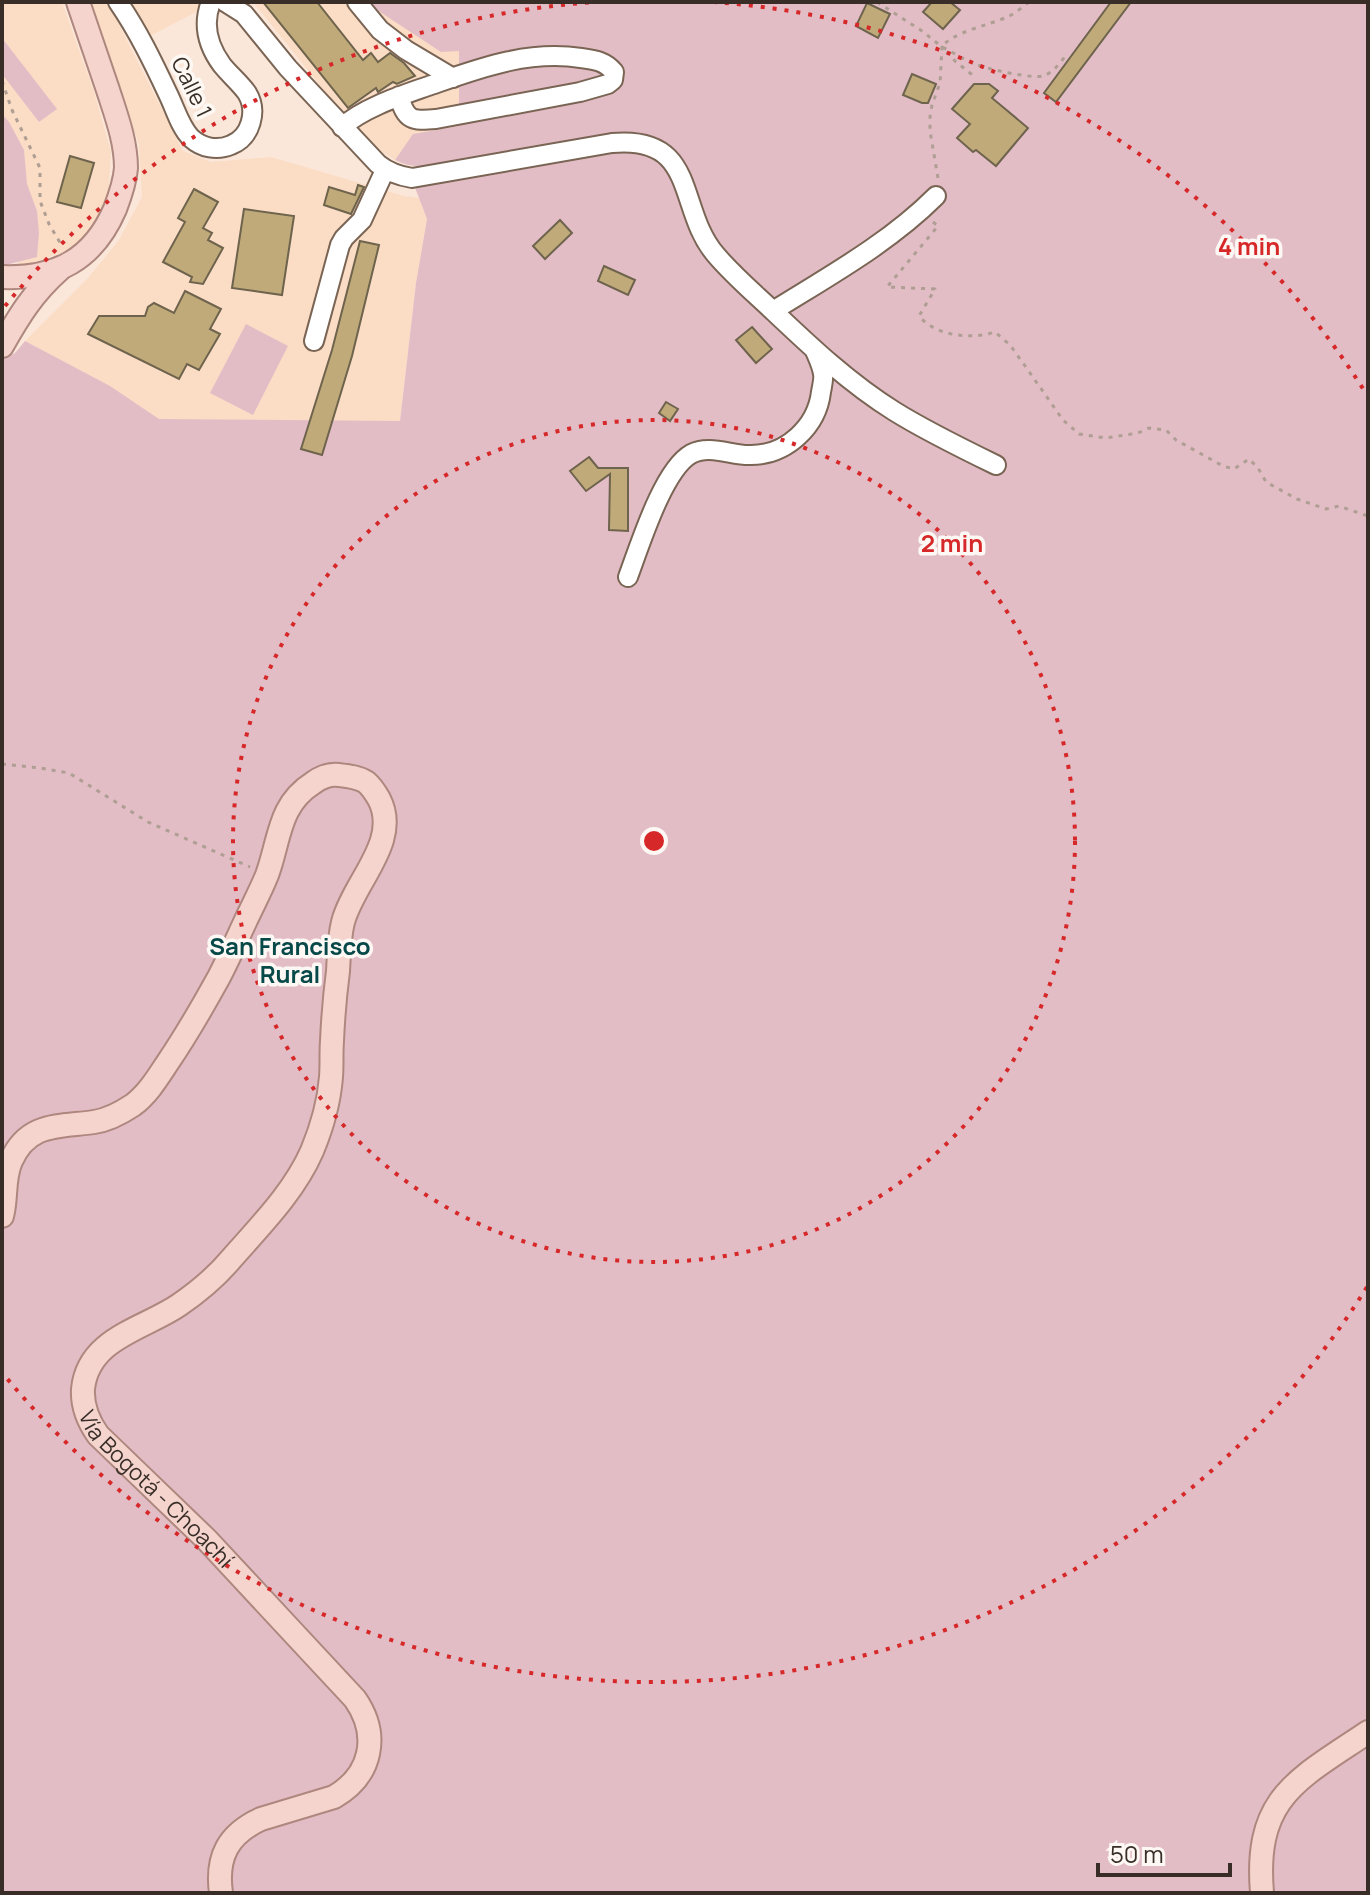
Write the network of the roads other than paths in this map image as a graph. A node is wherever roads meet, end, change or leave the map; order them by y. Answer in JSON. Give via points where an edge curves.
{"nodes":[{"id":1,"x":78,"y":2,"type":"edge"},
{"id":2,"x":118,"y":2,"type":"edge"},
{"id":3,"x":357,"y":2,"type":"edge"},
{"id":4,"x":216,"y":3,"type":"edge"},
{"id":5,"x":453,"y":78,"type":"junction"},
{"id":6,"x":399,"y":96,"type":"junction"},
{"id":7,"x":342,"y":127,"type":"junction"},
{"id":8,"x":385,"y":170,"type":"junction"},
{"id":9,"x":936,"y":196,"type":"road end"},
{"id":10,"x":69,"y":264,"type":"junction"},
{"id":11,"x":2,"y":277,"type":"edge"},
{"id":12,"x":2,"y":283,"type":"edge"},
{"id":13,"x":773,"y":311,"type":"junction"},
{"id":14,"x":20,"y":312,"type":"junction"},
{"id":15,"x":314,"y":341,"type":"dead end"},
{"id":16,"x":2,"y":346,"type":"edge"},
{"id":17,"x":815,"y":351,"type":"junction"},
{"id":18,"x":996,"y":465,"type":"dead end"},
{"id":19,"x":628,"y":577,"type":"dead end"},
{"id":20,"x":2,"y":1216,"type":"edge"},
{"id":21,"x":1368,"y":1732,"type":"edge"},
{"id":22,"x":221,"y":1893,"type":"edge"},
{"id":23,"x":1262,"y":1893,"type":"edge"}],
"edges":[{"from":1,"to":10,"type":"main road","via":[[122,133],[126,166],[105,230],[88,252]]},
{"from":2,"to":4,"type":"street","name":"Calle 1","via":[[143,41],[186,132],[200,145],[218,148],[245,134],[253,111],[247,93],[212,46],[205,16]]},
{"from":3,"to":5,"type":"street","via":[[380,30]]},
{"from":4,"to":7,"type":"street","via":[[244,14]]},
{"from":5,"to":6,"type":"street"},
{"from":5,"to":6,"type":"street","via":[[506,61],[565,55],[607,63],[614,72],[608,84],[580,92],[436,119],[408,117]]},
{"from":6,"to":7,"type":"street"},
{"from":7,"to":8,"type":"street"},
{"from":8,"to":13,"type":"street","via":[[412,178],[587,146],[650,145],[679,173],[714,253]]},
{"from":8,"to":15,"type":"street","via":[[362,220],[340,245]]},
{"from":9,"to":13,"type":"street","via":[[894,233]]},
{"from":10,"to":11,"type":"main road","via":[[38,275]]},
{"from":10,"to":14,"type":"main road"},
{"from":12,"to":14,"type":"main road","via":[[13,293]]},
{"from":13,"to":17,"type":"street"},
{"from":14,"to":16,"type":"main road"},
{"from":17,"to":18,"type":"street","via":[[893,411]]},
{"from":17,"to":19,"type":"street","via":[[824,375],[820,406],[810,424],[796,440],[766,454],[694,452],[679,464],[667,479]]},
{"from":20,"to":22,"type":"main road","name":"Vía Bogotá - Choachí","via":[[9,1167],[23,1142],[48,1127],[109,1118],[150,1088],[222,971],[267,875],[283,817],[294,800],[305,787],[333,774],[364,780],[385,812],[385,832],[351,898],[342,928],[328,1103],[301,1174],[214,1277],[181,1304],[105,1346],[86,1373],[83,1394],[98,1435],[207,1540],[355,1699],[369,1727],[363,1768],[343,1791],[261,1819],[235,1836],[222,1861]]},
{"from":21,"to":23,"type":"main road","via":[[1310,1772],[1278,1805],[1263,1839]]}]}
